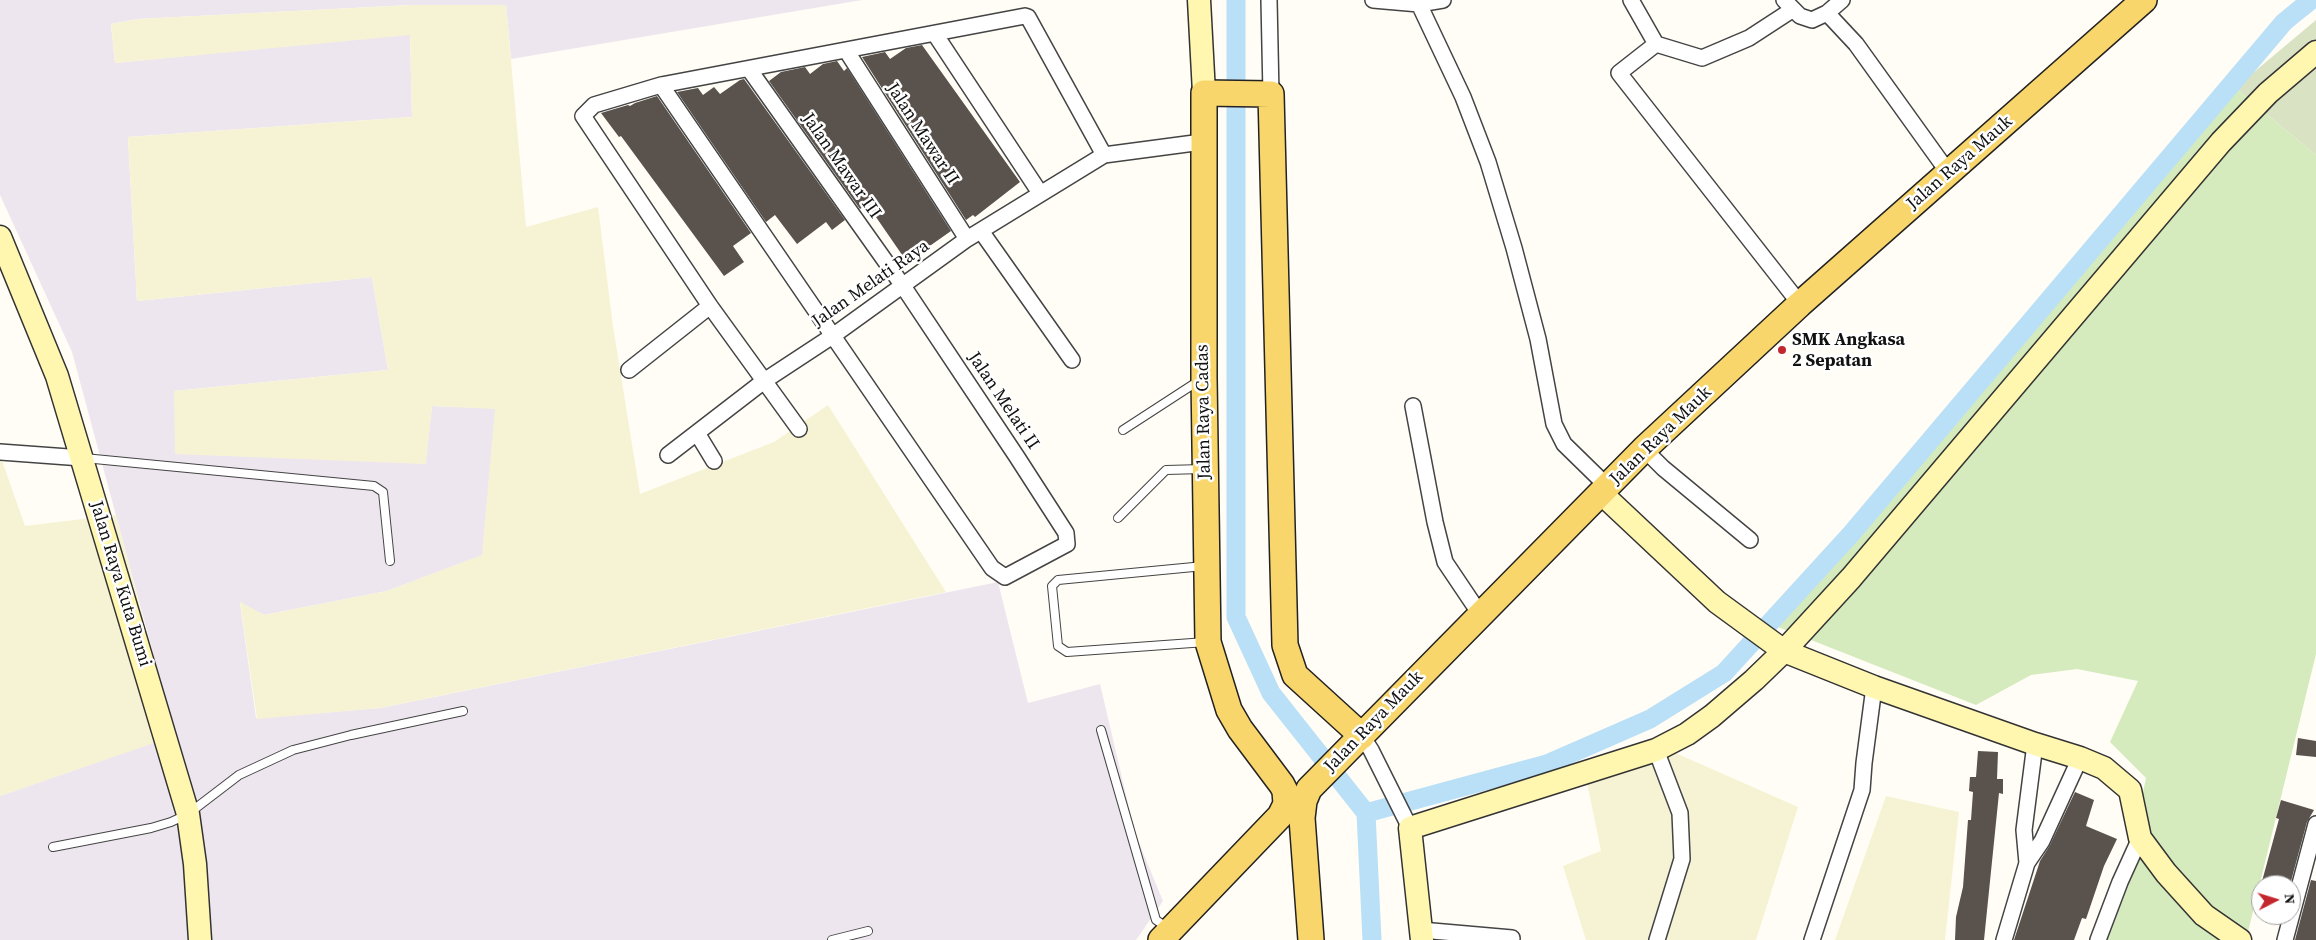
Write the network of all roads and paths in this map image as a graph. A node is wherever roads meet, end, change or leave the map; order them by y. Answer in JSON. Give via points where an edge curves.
{"nodes":[{"id":1,"x":1200,"y":0,"type":"edge"},
{"id":2,"x":1269,"y":0,"type":"edge"},
{"id":3,"x":1373,"y":0,"type":"edge"},
{"id":4,"x":1443,"y":0,"type":"edge"},
{"id":5,"x":1631,"y":0,"type":"edge"},
{"id":6,"x":1842,"y":0,"type":"edge"},
{"id":7,"x":2140,"y":2,"type":"edge"},
{"id":8,"x":1418,"y":4,"type":"junction"},
{"id":9,"x":1788,"y":5,"type":"edge"},
{"id":10,"x":1827,"y":13,"type":"junction"},
{"id":11,"x":935,"y":34,"type":"junction"},
{"id":12,"x":1656,"y":44,"type":"junction"},
{"id":13,"x":846,"y":50,"type":"junction"},
{"id":14,"x":2316,"y":52,"type":"edge"},
{"id":15,"x":749,"y":69,"type":"junction"},
{"id":16,"x":661,"y":84,"type":"junction"},
{"id":17,"x":1211,"y":93,"type":"junction"},
{"id":18,"x":1265,"y":94,"type":"junction"},
{"id":19,"x":1202,"y":142,"type":"junction"},
{"id":20,"x":1104,"y":156,"type":"junction"},
{"id":21,"x":1948,"y":172,"type":"junction"},
{"id":22,"x":1040,"y":193,"type":"junction"},
{"id":23,"x":981,"y":231,"type":"junction"},
{"id":24,"x":0,"y":238,"type":"edge"},
{"id":25,"x":967,"y":239,"type":"junction"},
{"id":26,"x":903,"y":286,"type":"junction"},
{"id":27,"x":1800,"y":304,"type":"junction"},
{"id":28,"x":710,"y":306,"type":"junction"},
{"id":29,"x":834,"y":335,"type":"junction"},
{"id":30,"x":1072,"y":360,"type":"dead end"},
{"id":31,"x":629,"y":370,"type":"dead end"},
{"id":32,"x":1204,"y":378,"type":"junction"},
{"id":33,"x":764,"y":381,"type":"junction"},
{"id":34,"x":1414,"y":406,"type":"dead end"},
{"id":35,"x":800,"y":429,"type":"dead end"},
{"id":36,"x":1123,"y":430,"type":"dead end"},
{"id":37,"x":697,"y":433,"type":"junction"},
{"id":38,"x":1644,"y":449,"type":"junction"},
{"id":39,"x":0,"y":452,"type":"edge"},
{"id":40,"x":668,"y":455,"type":"dead end"},
{"id":41,"x":82,"y":458,"type":"junction"},
{"id":42,"x":714,"y":460,"type":"dead end"},
{"id":43,"x":1205,"y":468,"type":"junction"},
{"id":44,"x":1604,"y":490,"type":"junction"},
{"id":45,"x":1118,"y":518,"type":"dead end"},
{"id":46,"x":1750,"y":540,"type":"dead end"},
{"id":47,"x":390,"y":562,"type":"dead end"},
{"id":48,"x":1206,"y":566,"type":"junction"},
{"id":49,"x":1480,"y":614,"type":"junction"},
{"id":50,"x":1208,"y":642,"type":"junction"},
{"id":51,"x":1777,"y":646,"type":"junction"},
{"id":52,"x":1874,"y":687,"type":"junction"},
{"id":53,"x":463,"y":711,"type":"dead end"},
{"id":54,"x":1101,"y":730,"type":"dead end"},
{"id":55,"x":1362,"y":744,"type":"junction"},
{"id":56,"x":2035,"y":744,"type":"junction"},
{"id":57,"x":1656,"y":750,"type":"junction"},
{"id":58,"x":2080,"y":758,"type":"junction"},
{"id":59,"x":188,"y":814,"type":"junction"},
{"id":60,"x":1405,"y":819,"type":"junction"},
{"id":61,"x":2316,"y":824,"type":"edge"},
{"id":62,"x":2140,"y":838,"type":"junction"},
{"id":63,"x":53,"y":847,"type":"dead end"},
{"id":64,"x":2027,"y":864,"type":"junction"},
{"id":65,"x":868,"y":931,"type":"dead end"},
{"id":66,"x":1165,"y":935,"type":"edge"},
{"id":67,"x":1422,"y":935,"type":"edge"},
{"id":68,"x":1512,"y":938,"type":"dead end"},
{"id":69,"x":200,"y":940,"type":"edge"},
{"id":70,"x":832,"y":940,"type":"edge"},
{"id":71,"x":1311,"y":940,"type":"edge"},
{"id":72,"x":1657,"y":940,"type":"edge"},
{"id":73,"x":1812,"y":940,"type":"edge"},
{"id":74,"x":2004,"y":940,"type":"edge"},
{"id":75,"x":2098,"y":940,"type":"edge"},
{"id":76,"x":2240,"y":940,"type":"edge"},
{"id":77,"x":2285,"y":940,"type":"edge"}],
"edges":[{"from":1,"to":17,"type":"street","name":"Jalan Raya Cadas"},
{"from":2,"to":18,"type":"street"},
{"from":3,"to":8,"type":"street"},
{"from":4,"to":8,"type":"street"},
{"from":5,"to":12,"type":"street"},
{"from":6,"to":10,"type":"street"},
{"from":7,"to":21,"type":"main road","name":"Jalan Raya Mauk"},
{"from":8,"to":44,"type":"street","via":[[1463,97],[1488,162],[1538,338],[1554,424],[1564,444]]},
{"from":9,"to":10,"type":"street","via":[[1800,16],[1812,20]]},
{"from":9,"to":12,"type":"street","via":[[1749,38],[1702,58]]},
{"from":10,"to":21,"type":"street","via":[[1856,44]]},
{"from":11,"to":13,"type":"street"},
{"from":11,"to":20,"type":"street","via":[[1028,17]]},
{"from":11,"to":22,"type":"street"},
{"from":12,"to":27,"type":"street","via":[[1619,73]]},
{"from":13,"to":15,"type":"street"},
{"from":13,"to":25,"type":"street","name":"Jalan Mawar II"},
{"from":14,"to":51,"type":"street","via":[[2268,93],[2220,142],[1851,578]]},
{"from":15,"to":16,"type":"street"},
{"from":15,"to":26,"type":"street","name":"Jalan Mawar III"},
{"from":16,"to":28,"type":"street","via":[[594,105],[583,116]]},
{"from":16,"to":29,"type":"street"},
{"from":17,"to":18,"type":"main road"},
{"from":17,"to":19,"type":"main road","name":"Jalan Raya Cadas"},
{"from":18,"to":55,"type":"main road","via":[[1285,645],[1295,675]]},
{"from":19,"to":20,"type":"street"},
{"from":19,"to":32,"type":"main road","name":"Jalan Raya Cadas"},
{"from":20,"to":22,"type":"street","name":"Jalan Melati Raya"},
{"from":21,"to":27,"type":"main road","name":"Jalan Raya Mauk"},
{"from":22,"to":23,"type":"street","name":"Jalan Melati Raya"},
{"from":23,"to":25,"type":"street","name":"Jalan Melati Raya"},
{"from":23,"to":30,"type":"street"},
{"from":24,"to":41,"type":"street","name":"Jalan Raya Kuta Bumi","via":[[57,376]]},
{"from":25,"to":26,"type":"street","name":"Jalan Melati Raya"},
{"from":26,"to":29,"type":"street","name":"Jalan Melati Raya"},
{"from":26,"to":29,"type":"street","name":"Jalan Melati II","via":[[1018,456],[1066,533],[1068,544],[1005,577],[992,568]]},
{"from":27,"to":38,"type":"main road","name":"Jalan Raya Mauk"},
{"from":28,"to":31,"type":"street"},
{"from":28,"to":33,"type":"street"},
{"from":29,"to":33,"type":"street","name":"Jalan Melati Raya"},
{"from":32,"to":36,"type":"lane"},
{"from":32,"to":43,"type":"main road","name":"Jalan Raya Cadas"},
{"from":33,"to":35,"type":"street"},
{"from":33,"to":37,"type":"street","name":"Jalan Melati Raya"},
{"from":34,"to":49,"type":"street","via":[[1445,562]]},
{"from":37,"to":40,"type":"street","name":"Jalan Melati Raya"},
{"from":37,"to":42,"type":"street"},
{"from":38,"to":44,"type":"main road","name":"Jalan Raya Mauk"},
{"from":38,"to":46,"type":"street"},
{"from":39,"to":41,"type":"street"},
{"from":41,"to":47,"type":"lane","via":[[374,486],[383,492]]},
{"from":41,"to":59,"type":"street","name":"Jalan Raya Kuta Bumi"},
{"from":43,"to":45,"type":"lane","via":[[1166,470]]},
{"from":43,"to":48,"type":"main road","name":"Jalan Raya Cadas"},
{"from":44,"to":49,"type":"main road","name":"Jalan Raya Mauk"},
{"from":44,"to":51,"type":"street","via":[[1726,608]]},
{"from":48,"to":50,"type":"main road","name":"Jalan Raya Cadas"},
{"from":48,"to":50,"type":"lane","via":[[1058,580],[1052,586],[1058,646],[1066,652]]},
{"from":49,"to":55,"type":"main road","name":"Jalan Raya Mauk"},
{"from":50,"to":66,"type":"main road","name":"Jalan Raya Cadas","via":[[1229,710],[1282,786],[1286,804],[1280,816]]},
{"from":51,"to":52,"type":"street"},
{"from":51,"to":57,"type":"street","via":[[1712,716]]},
{"from":52,"to":56,"type":"street"},
{"from":52,"to":73,"type":"street","via":[[1862,790]]},
{"from":53,"to":59,"type":"lane","via":[[293,750],[240,774]]},
{"from":54,"to":66,"type":"lane","via":[[1156,920]]},
{"from":55,"to":60,"type":"street"},
{"from":55,"to":71,"type":"main road","name":"Jalan Raya Mauk","via":[[1309,789],[1304,801],[1302,818]]},
{"from":56,"to":58,"type":"street"},
{"from":56,"to":64,"type":"street","via":[[2024,830]]},
{"from":57,"to":60,"type":"street"},
{"from":57,"to":72,"type":"street","via":[[1680,813],[1682,859]]},
{"from":58,"to":62,"type":"street","via":[[2104,768],[2130,790]]},
{"from":58,"to":64,"type":"street","via":[[2042,841]]},
{"from":59,"to":63,"type":"lane","via":[[151,828]]},
{"from":59,"to":69,"type":"street","name":"Jalan Raya Kuta Bumi"},
{"from":60,"to":67,"type":"street"},
{"from":61,"to":77,"type":"street"},
{"from":62,"to":75,"type":"street"},
{"from":62,"to":76,"type":"street","via":[[2185,896],[2204,915]]},
{"from":64,"to":74,"type":"street"},
{"from":65,"to":70,"type":"lane"},
{"from":67,"to":68,"type":"street"}]}
